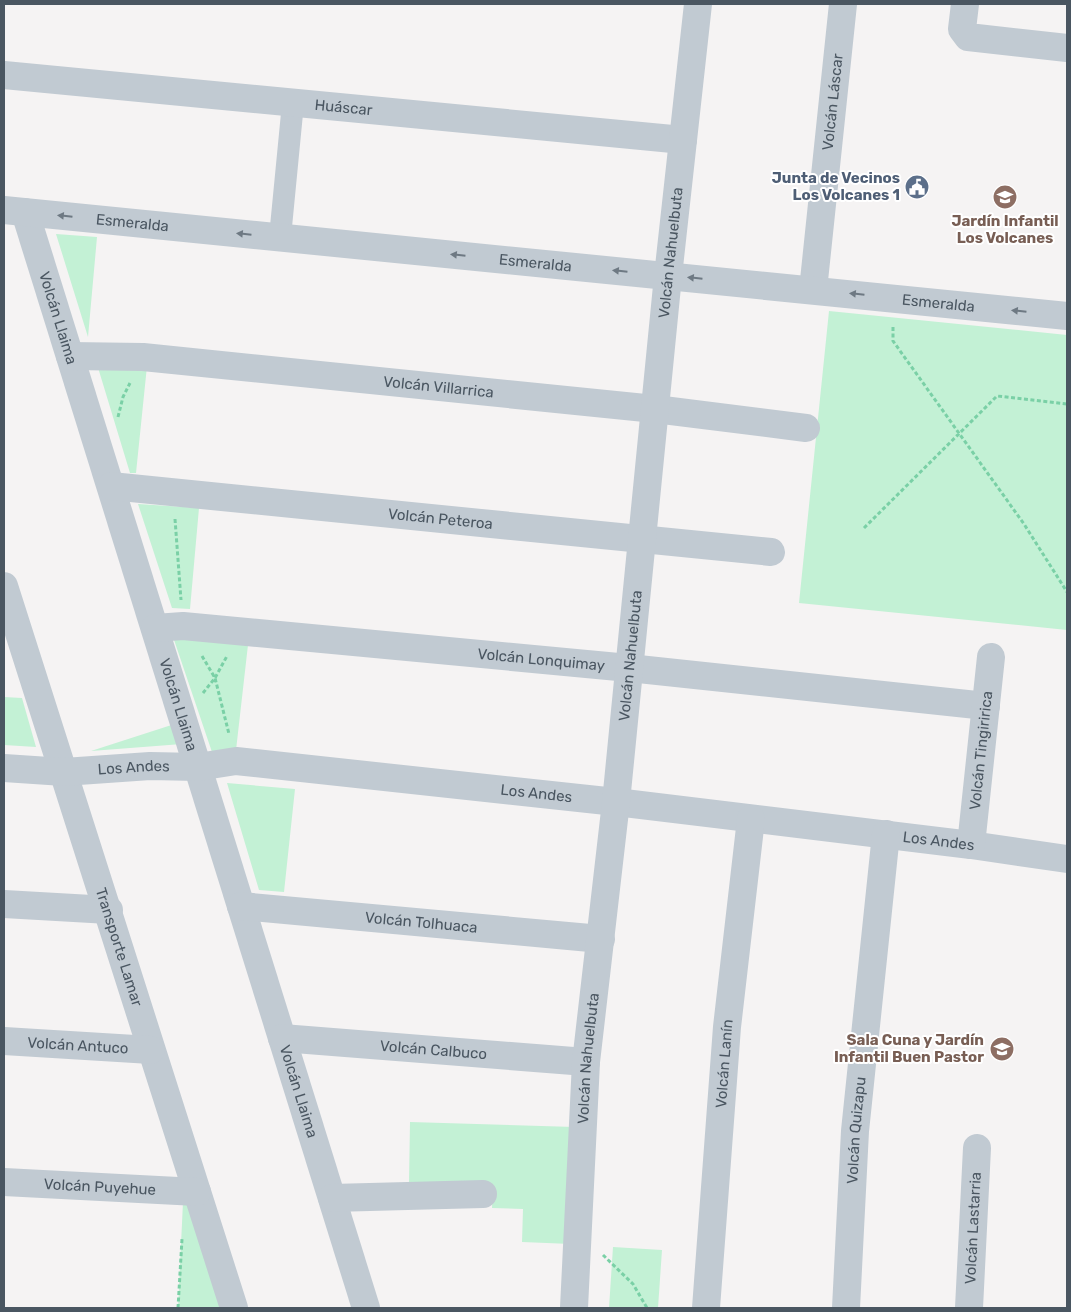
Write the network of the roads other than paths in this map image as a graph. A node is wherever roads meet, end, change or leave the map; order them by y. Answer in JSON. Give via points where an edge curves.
{"nodes":[{"id":1,"x":698,"y":4,"type":"edge"},
{"id":2,"x":843,"y":4,"type":"edge"},
{"id":3,"x":965,"y":4,"type":"edge"},
{"id":4,"x":1067,"y":48,"type":"edge"},
{"id":5,"x":4,"y":75,"type":"edge"},
{"id":6,"x":293,"y":103,"type":"junction"},
{"id":7,"x":683,"y":140,"type":"junction"},
{"id":8,"x":14,"y":211,"type":"edge"},
{"id":9,"x":280,"y":237,"type":"junction"},
{"id":10,"x":668,"y":276,"type":"junction"},
{"id":11,"x":813,"y":290,"type":"junction"},
{"id":12,"x":1067,"y":316,"type":"edge"},
{"id":13,"x":70,"y":356,"type":"junction"},
{"id":14,"x":655,"y":409,"type":"junction"},
{"id":15,"x":806,"y":428,"type":"dead end"},
{"id":16,"x":111,"y":486,"type":"junction"},
{"id":17,"x":642,"y":539,"type":"junction"},
{"id":18,"x":771,"y":552,"type":"dead end"},
{"id":19,"x":4,"y":586,"type":"edge"},
{"id":20,"x":155,"y":628,"type":"junction"},
{"id":21,"x":991,"y":657,"type":"dead end"},
{"id":22,"x":629,"y":668,"type":"junction"},
{"id":23,"x":986,"y":706,"type":"junction"},
{"id":24,"x":198,"y":767,"type":"junction"},
{"id":25,"x":4,"y":768,"type":"edge"},
{"id":26,"x":64,"y":772,"type":"junction"},
{"id":27,"x":616,"y":802,"type":"junction"},
{"id":28,"x":751,"y":819,"type":"junction"},
{"id":29,"x":886,"y":834,"type":"junction"},
{"id":30,"x":971,"y":844,"type":"junction"},
{"id":31,"x":1067,"y":859,"type":"edge"},
{"id":32,"x":4,"y":904,"type":"edge"},
{"id":33,"x":241,"y":906,"type":"junction"},
{"id":34,"x":108,"y":910,"type":"junction"},
{"id":35,"x":601,"y":939,"type":"junction"},
{"id":36,"x":282,"y":1038,"type":"junction"},
{"id":37,"x":4,"y":1041,"type":"edge"},
{"id":38,"x":151,"y":1050,"type":"junction"},
{"id":39,"x":586,"y":1062,"type":"junction"},
{"id":40,"x":977,"y":1148,"type":"dead end"},
{"id":41,"x":4,"y":1182,"type":"edge"},
{"id":42,"x":191,"y":1192,"type":"junction"},
{"id":43,"x":483,"y":1194,"type":"dead end"},
{"id":44,"x":332,"y":1198,"type":"junction"},
{"id":45,"x":234,"y":1308,"type":"edge"},
{"id":46,"x":366,"y":1308,"type":"edge"},
{"id":47,"x":574,"y":1308,"type":"edge"},
{"id":48,"x":706,"y":1308,"type":"edge"},
{"id":49,"x":846,"y":1308,"type":"edge"},
{"id":50,"x":969,"y":1308,"type":"edge"}],
"edges":[{"from":1,"to":7,"type":"street","name":"Volcán Nahuelbuta"},
{"from":2,"to":11,"type":"street","name":"Volcán Láscar"},
{"from":3,"to":4,"type":"street","via":[[962,29],[964,34],[973,38]]},
{"from":5,"to":6,"type":"street","name":"Huáscar"},
{"from":6,"to":7,"type":"street","name":"Huáscar"},
{"from":6,"to":9,"type":"street"},
{"from":7,"to":10,"type":"street","name":"Volcán Nahuelbuta"},
{"from":9,"to":8,"type":"street","name":"Esmeralda","one_way":true},
{"from":8,"to":13,"type":"street","name":"Volcán Llaima"},
{"from":10,"to":9,"type":"street","name":"Esmeralda","one_way":true},
{"from":11,"to":10,"type":"street","name":"Esmeralda","one_way":true},
{"from":10,"to":14,"type":"street","name":"Volcán Nahuelbuta"},
{"from":12,"to":11,"type":"street","name":"Esmeralda","one_way":true},
{"from":13,"to":14,"type":"street","name":"Volcán Villarrica","via":[[143,357]]},
{"from":13,"to":16,"type":"street","name":"Volcán Llaima"},
{"from":14,"to":15,"type":"street","name":"Volcán Villarrica"},
{"from":14,"to":17,"type":"street","name":"Volcán Nahuelbuta"},
{"from":16,"to":17,"type":"street","name":"Volcán Peteroa"},
{"from":16,"to":20,"type":"street","name":"Volcán Llaima"},
{"from":17,"to":18,"type":"street","name":"Volcán Peteroa"},
{"from":17,"to":22,"type":"street","name":"Volcán Nahuelbuta"},
{"from":19,"to":26,"type":"street","name":"Transporte Lamar"},
{"from":20,"to":22,"type":"street","name":"Volcán Lonquimay","via":[[183,626]]},
{"from":20,"to":24,"type":"street","name":"Volcán Llaima"},
{"from":21,"to":23,"type":"street","name":"Volcán Tingiririca"},
{"from":22,"to":23,"type":"street","name":"Volcán Lonquimay"},
{"from":22,"to":27,"type":"street","name":"Volcán Nahuelbuta"},
{"from":23,"to":30,"type":"street","name":"Volcán Tingiririca"},
{"from":24,"to":26,"type":"street","name":"Los Andes","via":[[150,766]]},
{"from":24,"to":27,"type":"street","name":"Los Andes","via":[[236,761]]},
{"from":24,"to":33,"type":"street","name":"Volcán Llaima"},
{"from":25,"to":26,"type":"street","name":"Los Andes"},
{"from":26,"to":34,"type":"street","name":"Transporte Lamar"},
{"from":27,"to":28,"type":"street","name":"Los Andes"},
{"from":27,"to":35,"type":"street","name":"Volcán Nahuelbuta"},
{"from":28,"to":29,"type":"street","name":"Los Andes"},
{"from":28,"to":48,"type":"street","name":"Volcán Lanín","via":[[726,1036]]},
{"from":29,"to":30,"type":"street","name":"Los Andes"},
{"from":29,"to":49,"type":"street","name":"Volcán Quizapu","via":[[855,1131]]},
{"from":30,"to":31,"type":"street","name":"Los Andes"},
{"from":32,"to":34,"type":"street"},
{"from":33,"to":35,"type":"street","name":"Volcán Tolhuaca"},
{"from":33,"to":36,"type":"street","name":"Volcán Llaima"},
{"from":34,"to":38,"type":"street","name":"Transporte Lamar"},
{"from":35,"to":39,"type":"street","name":"Volcán Nahuelbuta"},
{"from":36,"to":39,"type":"street","name":"Volcán Calbuco"},
{"from":36,"to":44,"type":"street","name":"Volcán Llaima"},
{"from":37,"to":38,"type":"street","name":"Volcán Antuco"},
{"from":38,"to":42,"type":"street","name":"Transporte Lamar"},
{"from":39,"to":47,"type":"street","name":"Volcán Nahuelbuta"},
{"from":40,"to":50,"type":"street","name":"Volcán Lastarria"},
{"from":41,"to":42,"type":"street","name":"Volcán Puyehue"},
{"from":42,"to":45,"type":"street","name":"Transporte Lamar"},
{"from":43,"to":44,"type":"street"},
{"from":44,"to":46,"type":"street","name":"Volcán Llaima"}]}
